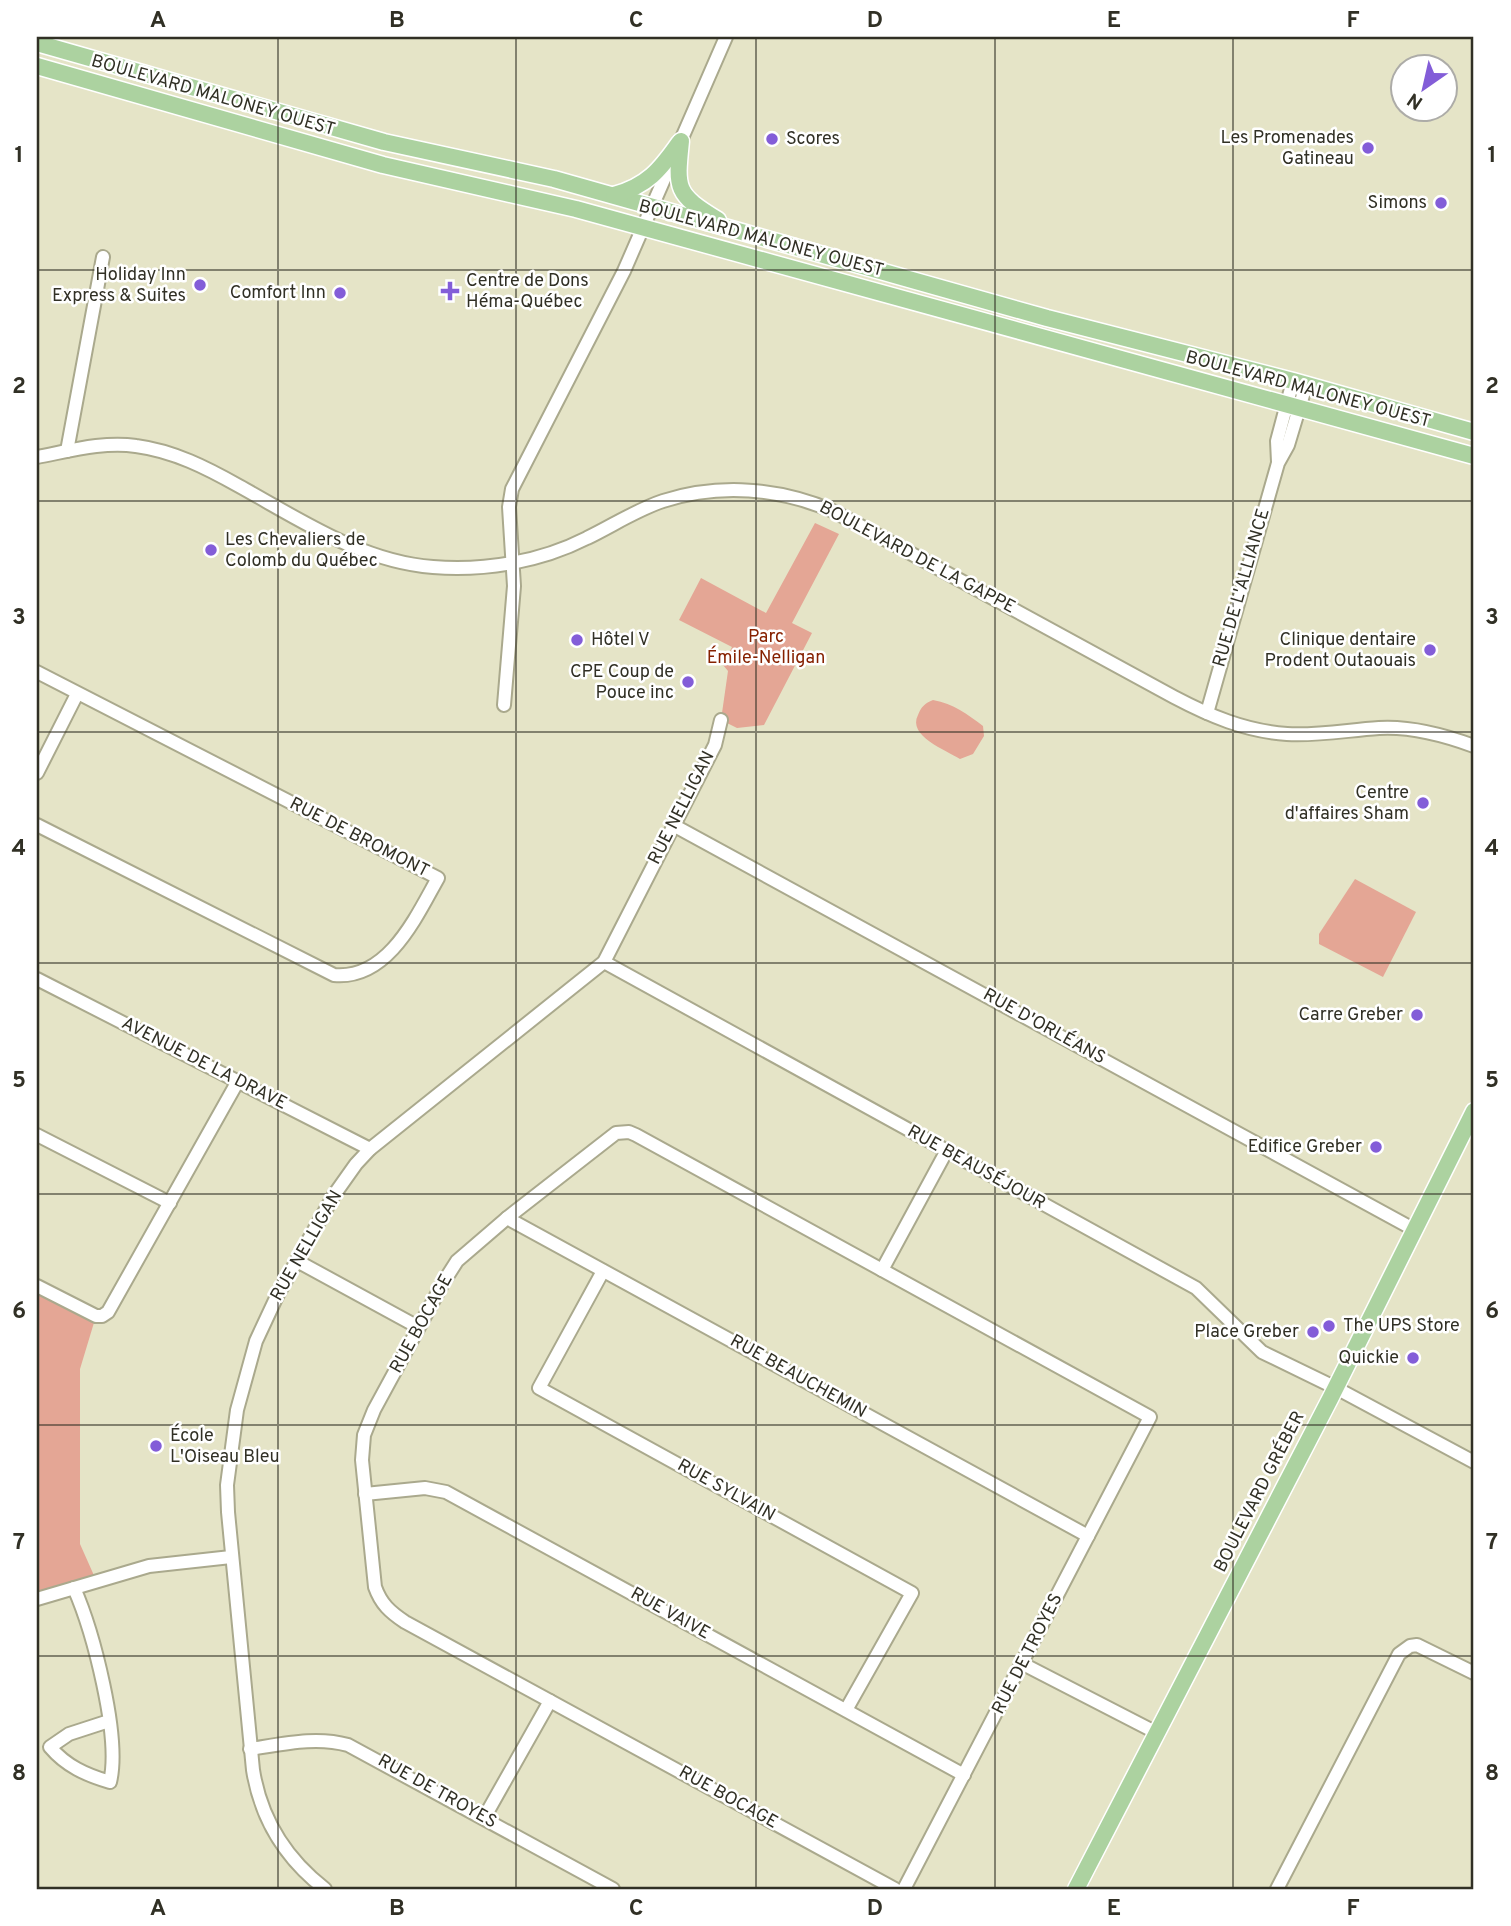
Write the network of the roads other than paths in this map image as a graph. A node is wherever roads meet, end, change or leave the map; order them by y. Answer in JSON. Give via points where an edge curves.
{"nodes":[{"id":1,"x":726,"y":37,"type":"edge"},
{"id":2,"x":37,"y":43,"type":"edge"},
{"id":3,"x":37,"y":66,"type":"edge"},
{"id":4,"x":261,"y":106,"type":"junction"},
{"id":5,"x":254,"y":128,"type":"junction"},
{"id":6,"x":681,"y":141,"type":"junction"},
{"id":7,"x":612,"y":195,"type":"junction"},
{"id":8,"x":652,"y":206,"type":"junction"},
{"id":9,"x":642,"y":227,"type":"junction"},
{"id":10,"x":735,"y":230,"type":"junction"},
{"id":11,"x":103,"y":257,"type":"dead end"},
{"id":12,"x":1299,"y":383,"type":"junction"},
{"id":13,"x":1293,"y":407,"type":"junction"},
{"id":14,"x":1474,"y":432,"type":"edge"},
{"id":15,"x":67,"y":451,"type":"junction"},
{"id":16,"x":1474,"y":456,"type":"edge"},
{"id":17,"x":37,"y":457,"type":"edge"},
{"id":18,"x":513,"y":563,"type":"junction"},
{"id":19,"x":37,"y":671,"type":"edge"},
{"id":20,"x":77,"y":694,"type":"junction"},
{"id":21,"x":504,"y":705,"type":"dead end"},
{"id":22,"x":1206,"y":713,"type":"junction"},
{"id":23,"x":721,"y":720,"type":"dead end"},
{"id":24,"x":1474,"y":746,"type":"edge"},
{"id":25,"x":37,"y":773,"type":"edge"},
{"id":26,"x":37,"y":825,"type":"edge"},
{"id":27,"x":673,"y":825,"type":"junction"},
{"id":28,"x":604,"y":962,"type":"junction"},
{"id":29,"x":37,"y":979,"type":"edge"},
{"id":30,"x":238,"y":1081,"type":"junction"},
{"id":31,"x":1474,"y":1111,"type":"edge"},
{"id":32,"x":37,"y":1135,"type":"edge"},
{"id":33,"x":370,"y":1149,"type":"junction"},
{"id":34,"x":946,"y":1152,"type":"junction"},
{"id":35,"x":170,"y":1203,"type":"junction"},
{"id":36,"x":507,"y":1217,"type":"junction"},
{"id":37,"x":1415,"y":1230,"type":"junction"},
{"id":38,"x":296,"y":1261,"type":"junction"},
{"id":39,"x":882,"y":1270,"type":"junction"},
{"id":40,"x":603,"y":1271,"type":"junction"},
{"id":41,"x":37,"y":1286,"type":"edge"},
{"id":42,"x":418,"y":1327,"type":"junction"},
{"id":43,"x":1336,"y":1388,"type":"junction"},
{"id":44,"x":1150,"y":1417,"type":"joint"},
{"id":45,"x":1474,"y":1462,"type":"edge"},
{"id":46,"x":365,"y":1494,"type":"junction"},
{"id":47,"x":1088,"y":1536,"type":"junction"},
{"id":48,"x":231,"y":1557,"type":"junction"},
{"id":49,"x":74,"y":1588,"type":"junction"},
{"id":50,"x":37,"y":1599,"type":"edge"},
{"id":51,"x":1023,"y":1664,"type":"junction"},
{"id":52,"x":1474,"y":1673,"type":"edge"},
{"id":53,"x":550,"y":1701,"type":"junction"},
{"id":54,"x":846,"y":1710,"type":"junction"},
{"id":55,"x":109,"y":1721,"type":"junction"},
{"id":56,"x":1157,"y":1733,"type":"junction"},
{"id":57,"x":250,"y":1749,"type":"junction"},
{"id":58,"x":964,"y":1775,"type":"junction"},
{"id":59,"x":484,"y":1818,"type":"junction"},
{"id":60,"x":325,"y":1889,"type":"edge"},
{"id":61,"x":613,"y":1889,"type":"edge"},
{"id":62,"x":895,"y":1889,"type":"edge"},
{"id":63,"x":904,"y":1889,"type":"edge"},
{"id":64,"x":1076,"y":1889,"type":"edge"},
{"id":65,"x":1277,"y":1889,"type":"edge"}],
"edges":[{"from":1,"to":6,"type":"street"},
{"from":2,"to":4,"type":"main road","name":"BOULEVARD MALONEY OUEST"},
{"from":3,"to":5,"type":"main road","name":"BOULEVARD MALONEY OUEST"},
{"from":4,"to":5,"type":"main road"},
{"from":4,"to":7,"type":"main road","name":"BOULEVARD MALONEY OUEST","via":[[411,149]]},
{"from":5,"to":9,"type":"main road","name":"BOULEVARD MALONEY OUEST","via":[[383,165]]},
{"from":6,"to":7,"type":"main road","via":[[647,181]]},
{"from":6,"to":8,"type":"street"},
{"from":6,"to":10,"type":"main road","via":[[677,178],[683,195]]},
{"from":7,"to":8,"type":"main road","name":"BOULEVARD MALONEY OUEST"},
{"from":8,"to":9,"type":"street"},
{"from":8,"to":10,"type":"main road","name":"BOULEVARD MALONEY OUEST"},
{"from":9,"to":13,"type":"main road","name":"BOULEVARD MALONEY OUEST"},
{"from":9,"to":18,"type":"street","via":[[512,489]]},
{"from":10,"to":12,"type":"main road","name":"BOULEVARD MALONEY OUEST"},
{"from":11,"to":15,"type":"street"},
{"from":12,"to":13,"type":"street","name":"RUE DE L'ALLIANCE"},
{"from":12,"to":14,"type":"main road","name":"BOULEVARD MALONEY OUEST"},
{"from":13,"to":16,"type":"main road","name":"BOULEVARD MALONEY OUEST"},
{"from":13,"to":22,"type":"street","name":"RUE DE L'ALLIANCE","via":[[1288,445],[1278,463]]},
{"from":15,"to":17,"type":"street","name":"BOULEVARD DE LA GAPPE"},
{"from":15,"to":18,"type":"street","name":"BOULEVARD DE LA GAPPE","via":[[134,445],[166,451],[336,539],[394,560],[432,568]]},
{"from":18,"to":21,"type":"street"},
{"from":18,"to":22,"type":"street","name":"BOULEVARD DE LA GAPPE","via":[[556,551],[638,511],[683,496],[736,490],[786,495],[833,511]]},
{"from":19,"to":20,"type":"street","name":"RUE DE BROMONT"},
{"from":20,"to":25,"type":"street"},
{"from":20,"to":26,"type":"street","name":"RUE DE BROMONT","via":[[438,878],[405,935],[376,963],[352,975],[334,975]]},
{"from":22,"to":24,"type":"street","name":"BOULEVARD DE LA GAPPE","via":[[1272,732],[1393,728]]},
{"from":23,"to":27,"type":"street","name":"RUE NELLIGAN","via":[[715,745]]},
{"from":27,"to":28,"type":"street","name":"RUE NELLIGAN"},
{"from":27,"to":37,"type":"street","name":"RUE D'ORLÉANS"},
{"from":28,"to":33,"type":"street","name":"RUE NELLIGAN"},
{"from":28,"to":34,"type":"street","name":"RUE BEAUSÉJOUR"},
{"from":29,"to":30,"type":"street","name":"AVENUE DE LA DRAVE"},
{"from":30,"to":33,"type":"street","name":"AVENUE DE LA DRAVE"},
{"from":30,"to":35,"type":"street"},
{"from":31,"to":37,"type":"main road","name":"BOULEVARD GRÉBER"},
{"from":32,"to":35,"type":"street"},
{"from":33,"to":38,"type":"street","name":"RUE NELLIGAN","via":[[345,1178]]},
{"from":34,"to":39,"type":"street"},
{"from":34,"to":43,"type":"street","name":"RUE BEAUSÉJOUR","via":[[1196,1288],[1262,1352]]},
{"from":35,"to":41,"type":"street","via":[[102,1316]]},
{"from":36,"to":39,"type":"street","name":"RUE BOCAGE","via":[[610,1137],[629,1132]]},
{"from":36,"to":40,"type":"street","name":"RUE BEAUCHEMIN"},
{"from":36,"to":42,"type":"street","name":"RUE BOCAGE","via":[[457,1261]]},
{"from":37,"to":43,"type":"main road","name":"BOULEVARD GRÉBER"},
{"from":38,"to":42,"type":"street"},
{"from":38,"to":48,"type":"street","name":"RUE NELLIGAN","via":[[256,1341],[237,1410],[227,1485]]},
{"from":39,"to":44,"type":"street","name":"RUE BOCAGE"},
{"from":40,"to":47,"type":"street","name":"RUE BEAUCHEMIN"},
{"from":40,"to":54,"type":"street","name":"RUE SYLVAIN","via":[[538,1388],[912,1593]]},
{"from":42,"to":46,"type":"street","name":"RUE BOCAGE","via":[[364,1435]]},
{"from":43,"to":45,"type":"street","name":"RUE BEAUSÉJOUR"},
{"from":43,"to":56,"type":"main road","name":"BOULEVARD GRÉBER"},
{"from":44,"to":47,"type":"street","name":"RUE DE TROYES"},
{"from":46,"to":53,"type":"street","name":"RUE BOCAGE","via":[[375,1587],[385,1607]]},
{"from":46,"to":54,"type":"street","name":"RUE VAIVE","via":[[425,1488],[446,1492]]},
{"from":47,"to":51,"type":"street","name":"RUE DE TROYES"},
{"from":48,"to":49,"type":"street","via":[[149,1566]]},
{"from":48,"to":57,"type":"street","name":"RUE NELLIGAN"},
{"from":49,"to":50,"type":"street"},
{"from":49,"to":55,"type":"street","via":[[103,1682]]},
{"from":51,"to":56,"type":"street"},
{"from":51,"to":58,"type":"street","name":"RUE DE TROYES"},
{"from":52,"to":65,"type":"street","via":[[1417,1645],[1399,1654]]},
{"from":53,"to":59,"type":"street"},
{"from":53,"to":62,"type":"street","name":"RUE BOCAGE"},
{"from":54,"to":58,"type":"street","name":"RUE VAIVE"},
{"from":55,"to":55,"type":"street","via":[[114,1767],[110,1782],[63,1762],[50,1747],[68,1734]]},
{"from":56,"to":64,"type":"main road","name":"BOULEVARD GRÉBER"},
{"from":57,"to":59,"type":"street","name":"RUE DE TROYES","via":[[313,1740],[348,1745]]},
{"from":57,"to":60,"type":"street","name":"RUE NELLIGAN","via":[[255,1786],[271,1829],[299,1866]]},
{"from":58,"to":63,"type":"street","name":"RUE DE TROYES"},
{"from":59,"to":61,"type":"street","name":"RUE DE TROYES"}]}
